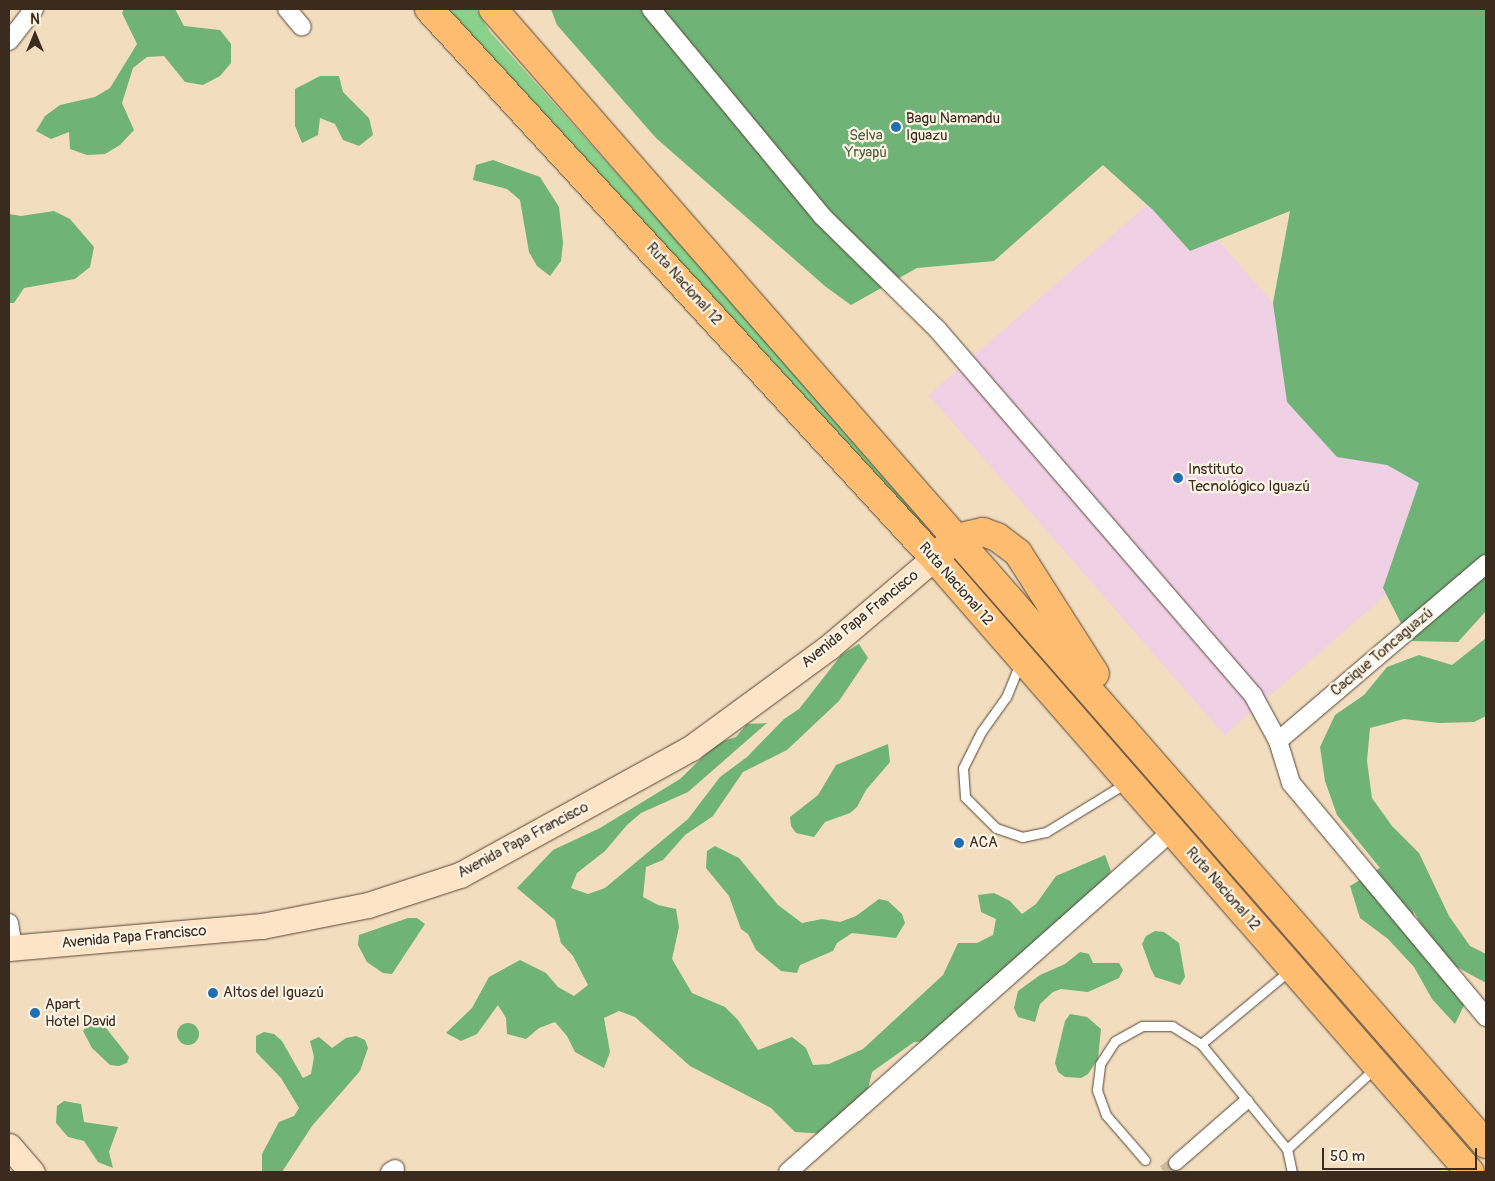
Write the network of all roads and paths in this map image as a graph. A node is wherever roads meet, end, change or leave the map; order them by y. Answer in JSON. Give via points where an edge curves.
{"nodes":[{"id":1,"x":34,"y":9,"type":"edge"},
{"id":2,"x":287,"y":9,"type":"edge"},
{"id":3,"x":429,"y":9,"type":"edge"},
{"id":4,"x":493,"y":9,"type":"edge"},
{"id":5,"x":651,"y":9,"type":"edge"},
{"id":6,"x":302,"y":27,"type":"dead end"},
{"id":7,"x":9,"y":41,"type":"edge"},
{"id":8,"x":957,"y":538,"type":"junction"},
{"id":9,"x":934,"y":558,"type":"junction"},
{"id":10,"x":1486,"y":564,"type":"edge"},
{"id":11,"x":1021,"y":660,"type":"junction"},
{"id":12,"x":1278,"y":740,"type":"junction"},
{"id":13,"x":1141,"y":747,"type":"junction"},
{"id":14,"x":1129,"y":781,"type":"junction"},
{"id":15,"x":1172,"y":831,"type":"junction"},
{"id":16,"x":9,"y":923,"type":"edge"},
{"id":17,"x":11,"y":948,"type":"edge"},
{"id":18,"x":1292,"y":968,"type":"junction"},
{"id":19,"x":1486,"y":1017,"type":"edge"},
{"id":20,"x":1201,"y":1044,"type":"junction"},
{"id":21,"x":1377,"y":1066,"type":"junction"},
{"id":22,"x":1246,"y":1102,"type":"junction"},
{"id":23,"x":1486,"y":1144,"type":"edge"},
{"id":24,"x":9,"y":1146,"type":"edge"},
{"id":25,"x":1287,"y":1149,"type":"junction"},
{"id":26,"x":1145,"y":1160,"type":"dead end"},
{"id":27,"x":1176,"y":1163,"type":"tunnel mouth"},
{"id":28,"x":32,"y":1172,"type":"edge"},
{"id":29,"x":788,"y":1172,"type":"edge"},
{"id":30,"x":1292,"y":1172,"type":"edge"},
{"id":31,"x":1470,"y":1172,"type":"edge"}],
"edges":[{"from":1,"to":7,"type":"street"},
{"from":2,"to":6,"type":"street"},
{"from":3,"to":9,"type":"highway","name":"Ruta Nacional 12"},
{"from":4,"to":8,"type":"highway","name":"Ruta Nacional 12"},
{"from":5,"to":12,"type":"street","via":[[822,216],[937,329],[1253,695]]},
{"from":8,"to":9,"type":"highway"},
{"from":8,"to":13,"type":"highway","name":"Ruta Nacional 12"},
{"from":8,"to":13,"type":"highway","via":[[982,532],[998,537],[1018,553]]},
{"from":9,"to":11,"type":"highway","name":"Ruta Nacional 12"},
{"from":9,"to":17,"type":"main road","name":"Avenida Papa Francisco","via":[[829,647],[691,748],[460,875],[368,905],[262,926]]},
{"from":10,"to":12,"type":"street","name":"Cacique Toncaguazú"},
{"from":11,"to":14,"type":"highway","name":"Ruta Nacional 12"},
{"from":11,"to":14,"type":"lane","via":[[1006,697],[981,732],[963,768],[964,796],[996,828],[1022,837],[1046,832]]},
{"from":12,"to":19,"type":"street","via":[[1291,783]]},
{"from":13,"to":23,"type":"highway","name":"Ruta Nacional 12"},
{"from":14,"to":15,"type":"highway","name":"Ruta Nacional 12"},
{"from":15,"to":18,"type":"highway","name":"Ruta Nacional 12"},
{"from":15,"to":29,"type":"street"},
{"from":16,"to":17,"type":"street"},
{"from":18,"to":20,"type":"lane"},
{"from":18,"to":21,"type":"highway","name":"Ruta Nacional 12"},
{"from":20,"to":22,"type":"lane"},
{"from":20,"to":26,"type":"lane","via":[[1172,1026],[1142,1026],[1115,1041],[1100,1064],[1097,1090],[1106,1115]]},
{"from":21,"to":25,"type":"lane"},
{"from":21,"to":31,"type":"highway","name":"Ruta Nacional 12"},
{"from":22,"to":25,"type":"lane"},
{"from":22,"to":27,"type":"street"},
{"from":24,"to":28,"type":"main road"},
{"from":25,"to":30,"type":"lane"}]}
